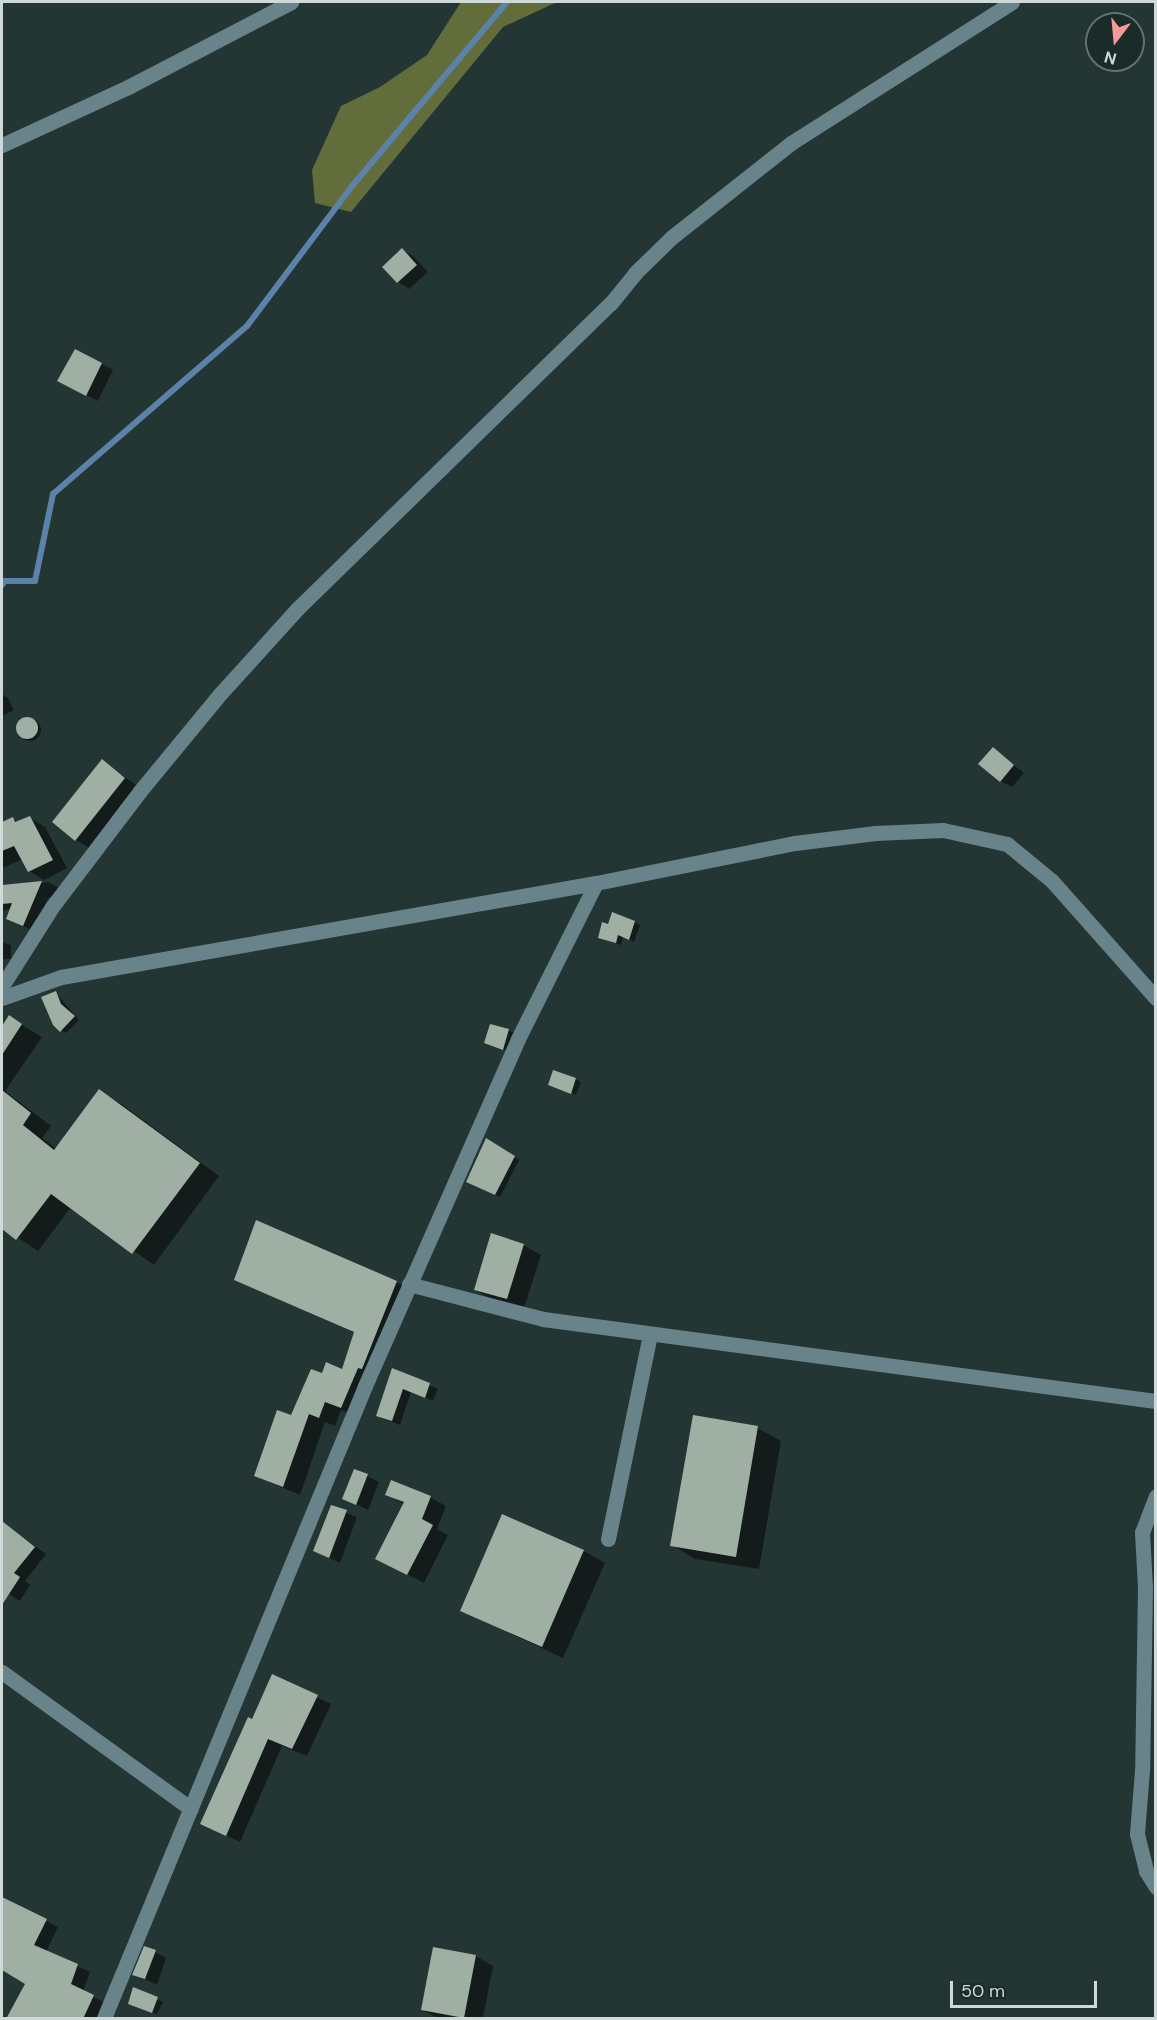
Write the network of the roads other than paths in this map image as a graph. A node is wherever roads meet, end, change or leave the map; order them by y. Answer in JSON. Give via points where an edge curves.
{"nodes":[{"id":1,"x":291,"y":2,"type":"edge"},
{"id":2,"x":1012,"y":2,"type":"edge"},
{"id":3,"x":2,"y":145,"type":"edge"},
{"id":4,"x":596,"y":883,"type":"junction"},
{"id":5,"x":2,"y":986,"type":"edge"},
{"id":6,"x":2,"y":998,"type":"edge"},
{"id":7,"x":1155,"y":998,"type":"edge"},
{"id":8,"x":409,"y":1284,"type":"junction"},
{"id":9,"x":650,"y":1334,"type":"junction"},
{"id":10,"x":1155,"y":1401,"type":"edge"},
{"id":11,"x":1155,"y":1496,"type":"edge"},
{"id":12,"x":608,"y":1539,"type":"dead end"},
{"id":13,"x":2,"y":1672,"type":"edge"},
{"id":14,"x":190,"y":1809,"type":"junction"},
{"id":15,"x":1155,"y":1887,"type":"edge"},
{"id":16,"x":104,"y":2019,"type":"edge"}],
"edges":[{"from":1,"to":3,"type":"street","via":[[128,87]]},
{"from":2,"to":5,"type":"street","via":[[791,143],[672,237],[635,273],[611,303],[297,609],[220,694],[51,907]]},
{"from":4,"to":6,"type":"street","via":[[61,977]]},
{"from":4,"to":7,"type":"street","via":[[795,843],[943,830],[1007,844],[1052,881]]},
{"from":4,"to":8,"type":"street","via":[[518,1039]]},
{"from":8,"to":9,"type":"street","via":[[543,1319]]},
{"from":8,"to":14,"type":"street"},
{"from":9,"to":10,"type":"street"},
{"from":9,"to":12,"type":"street"},
{"from":11,"to":15,"type":"street","via":[[1142,1532],[1142,1770],[1137,1834],[1146,1871]]},
{"from":13,"to":14,"type":"street"},
{"from":14,"to":16,"type":"street"}]}
